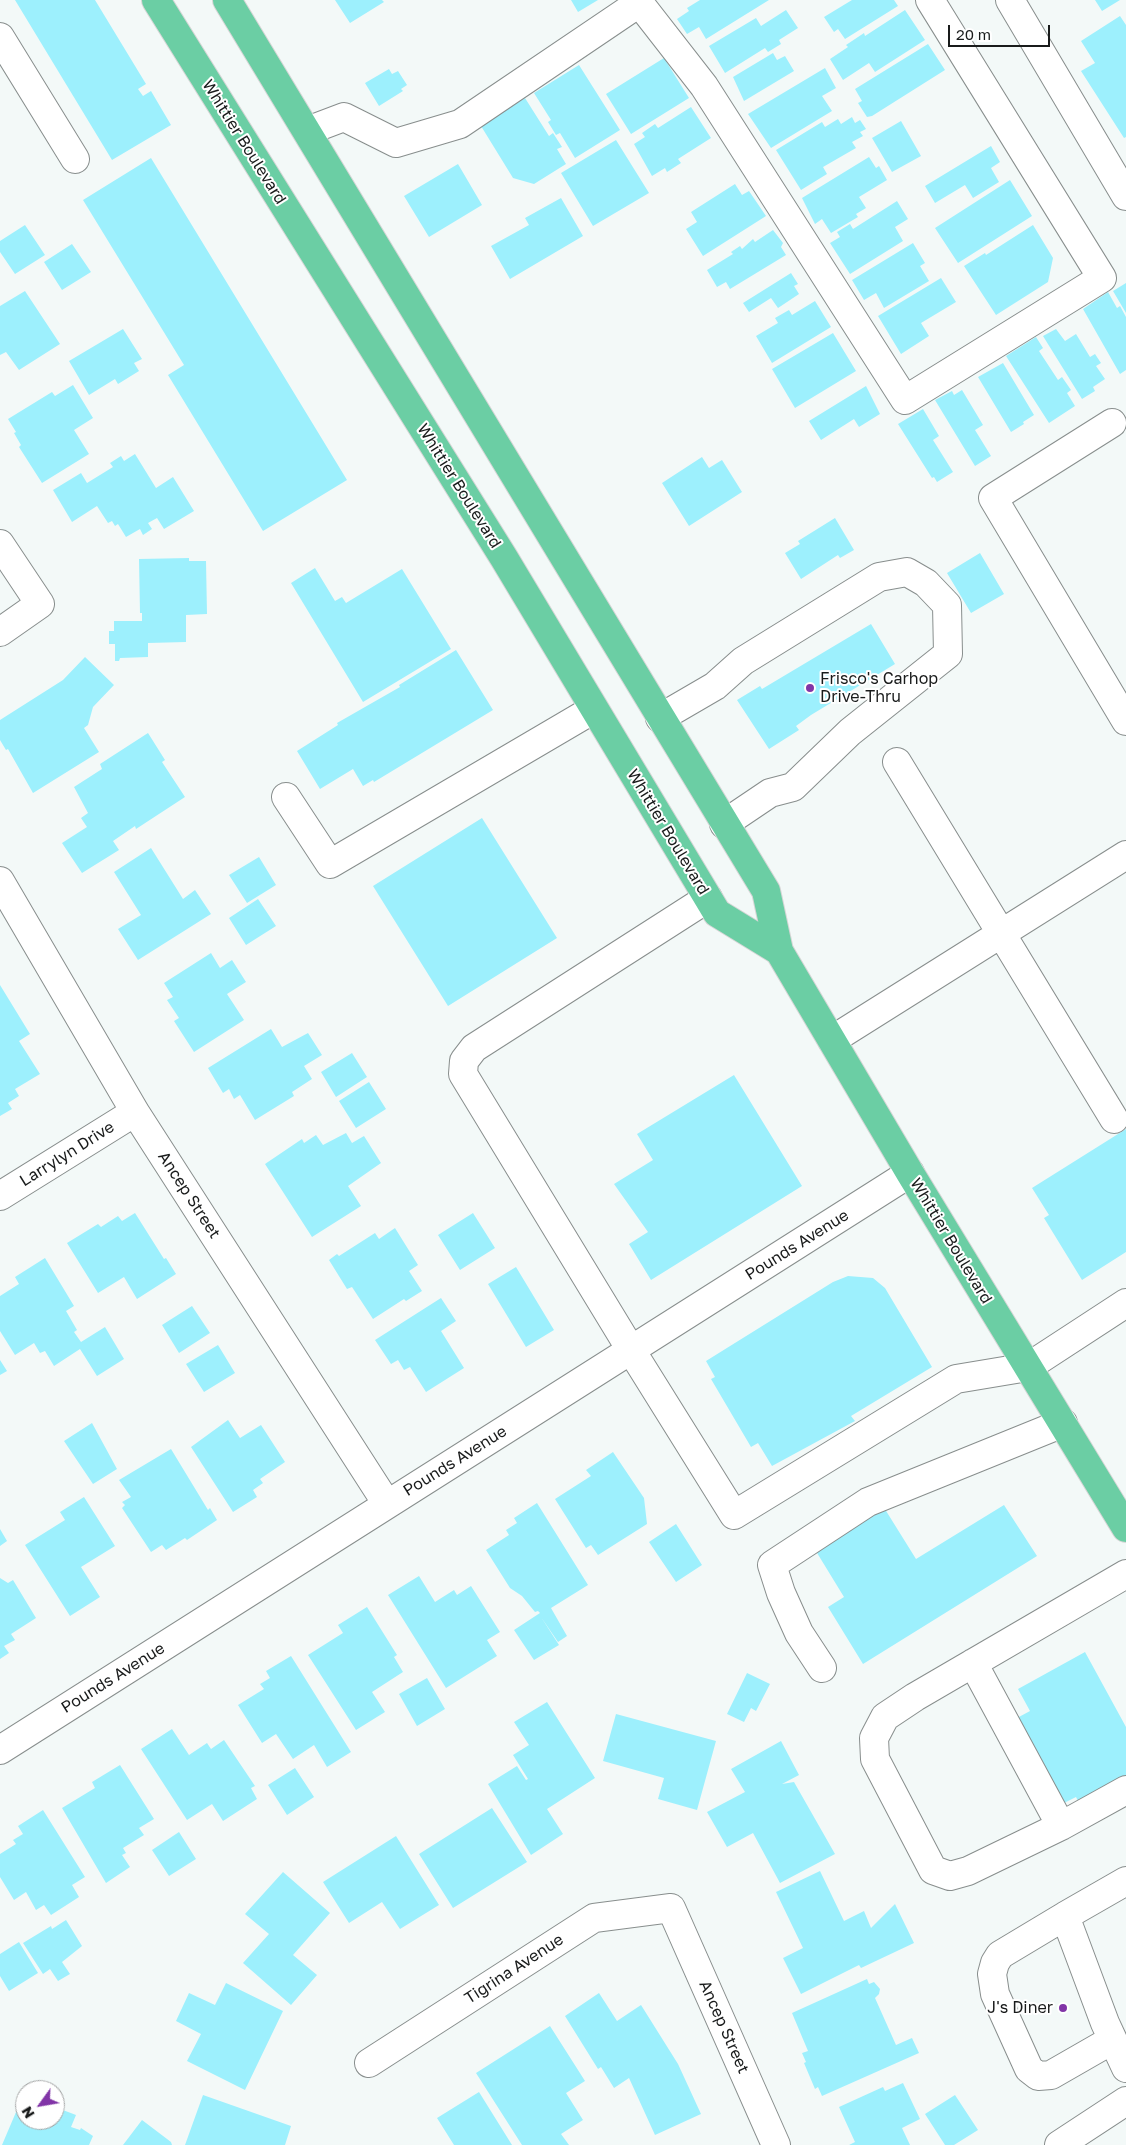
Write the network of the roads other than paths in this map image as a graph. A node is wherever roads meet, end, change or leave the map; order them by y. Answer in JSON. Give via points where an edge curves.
{"nodes":[{"id":1,"x":156,"y":0,"type":"edge"},
{"id":2,"x":227,"y":0,"type":"edge"},
{"id":3,"x":930,"y":0,"type":"edge"},
{"id":4,"x":1010,"y":0,"type":"edge"},
{"id":5,"x":638,"y":1,"type":"edge"},
{"id":6,"x":0,"y":37,"type":"edge"},
{"id":7,"x":307,"y":131,"type":"junction"},
{"id":8,"x":75,"y":159,"type":"dead end"},
{"id":9,"x":1125,"y":193,"type":"edge"},
{"id":10,"x":1112,"y":423,"type":"dead end"},
{"id":11,"x":0,"y":544,"type":"edge"},
{"id":12,"x":0,"y":632,"type":"edge"},
{"id":13,"x":1123,"y":708,"type":"edge"},
{"id":14,"x":594,"y":709,"type":"junction"},
{"id":15,"x":660,"y":718,"type":"junction"},
{"id":16,"x":897,"y":762,"type":"dead end"},
{"id":17,"x":286,"y":797,"type":"dead end"},
{"id":18,"x":724,"y":824,"type":"junction"},
{"id":19,"x":1126,"y":855,"type":"edge"},
{"id":20,"x":0,"y":881,"type":"edge"},
{"id":21,"x":708,"y":898,"type":"junction"},
{"id":22,"x":1000,"y":934,"type":"junction"},
{"id":23,"x":779,"y":952,"type":"junction"},
{"id":24,"x":832,"y":1040,"type":"junction"},
{"id":25,"x":135,"y":1112,"type":"junction"},
{"id":26,"x":1114,"y":1119,"type":"dead end"},
{"id":27,"x":910,"y":1174,"type":"junction"},
{"id":28,"x":0,"y":1196,"type":"edge"},
{"id":29,"x":1126,"y":1303,"type":"edge"},
{"id":30,"x":630,"y":1350,"type":"junction"},
{"id":31,"x":1028,"y":1367,"type":"junction"},
{"id":32,"x":1062,"y":1423,"type":"junction"},
{"id":33,"x":387,"y":1504,"type":"junction"},
{"id":34,"x":1126,"y":1528,"type":"edge"},
{"id":35,"x":1126,"y":1574,"type":"edge"},
{"id":36,"x":973,"y":1663,"type":"junction"},
{"id":37,"x":822,"y":1668,"type":"dead end"},
{"id":38,"x":0,"y":1750,"type":"edge"},
{"id":39,"x":1126,"y":1790,"type":"edge"},
{"id":40,"x":1061,"y":1826,"type":"junction"},
{"id":41,"x":1126,"y":1881,"type":"edge"},
{"id":42,"x":671,"y":1908,"type":"joint"},
{"id":43,"x":1065,"y":1916,"type":"junction"},
{"id":44,"x":1112,"y":2040,"type":"junction"},
{"id":45,"x":369,"y":2063,"type":"dead end"},
{"id":46,"x":1126,"y":2068,"type":"edge"},
{"id":47,"x":1126,"y":2101,"type":"edge"},
{"id":48,"x":776,"y":2145,"type":"edge"},
{"id":49,"x":1059,"y":2145,"type":"edge"}],
"edges":[{"from":1,"to":14,"type":"main road","name":"Whittier Boulevard","via":[[504,558]]},
{"from":2,"to":7,"type":"main road","name":"Whittier Boulevard"},
{"from":3,"to":5,"type":"street","via":[[1102,278],[905,400],[704,86]]},
{"from":4,"to":9,"type":"street"},
{"from":5,"to":7,"type":"street","via":[[460,124],[396,143],[344,117]]},
{"from":6,"to":8,"type":"street"},
{"from":7,"to":15,"type":"main road","name":"Whittier Boulevard"},
{"from":10,"to":13,"type":"street","via":[[993,498]]},
{"from":11,"to":12,"type":"street","via":[[40,604]]},
{"from":14,"to":17,"type":"street","via":[[330,864]]},
{"from":14,"to":21,"type":"main road","name":"Whittier Boulevard"},
{"from":15,"to":18,"type":"main road","name":"Whittier Boulevard"},
{"from":15,"to":18,"type":"street","via":[[715,686],[744,661],[879,576],[907,572],[926,583],[947,605],[948,654],[850,732],[793,787],[770,793]]},
{"from":16,"to":22,"type":"street"},
{"from":18,"to":23,"type":"main road","name":"Whittier Boulevard","via":[[766,891]]},
{"from":19,"to":22,"type":"street"},
{"from":20,"to":25,"type":"street","name":"Ancep Street"},
{"from":21,"to":23,"type":"main road","name":"Whittier Boulevard","via":[[717,913]]},
{"from":21,"to":30,"type":"street","via":[[474,1048],[464,1061],[463,1074]]},
{"from":22,"to":24,"type":"street"},
{"from":22,"to":26,"type":"street"},
{"from":23,"to":24,"type":"main road","name":"Whittier Boulevard"},
{"from":24,"to":27,"type":"main road","name":"Whittier Boulevard"},
{"from":25,"to":28,"type":"street","name":"Larrylyn Drive"},
{"from":25,"to":33,"type":"street","name":"Ancep Street"},
{"from":27,"to":30,"type":"street","name":"Pounds Avenue"},
{"from":27,"to":31,"type":"main road","name":"Whittier Boulevard"},
{"from":29,"to":31,"type":"street"},
{"from":30,"to":31,"type":"street","via":[[734,1515],[956,1379]]},
{"from":30,"to":33,"type":"street","name":"Pounds Avenue"},
{"from":31,"to":32,"type":"main road","name":"Whittier Boulevard"},
{"from":32,"to":34,"type":"main road","name":"Whittier Boulevard"},
{"from":32,"to":37,"type":"street","via":[[868,1502],[772,1565],[799,1633]]},
{"from":33,"to":38,"type":"street","name":"Pounds Avenue"},
{"from":35,"to":36,"type":"street"},
{"from":36,"to":40,"type":"street"},
{"from":36,"to":40,"type":"street","via":[[885,1717],[874,1738],[875,1759],[933,1870],[950,1876],[968,1871]]},
{"from":39,"to":40,"type":"street"},
{"from":41,"to":43,"type":"street"},
{"from":42,"to":45,"type":"street","name":"Tigrina Avenue","via":[[594,1918]]},
{"from":42,"to":48,"type":"street","name":"Ancep Street"},
{"from":43,"to":44,"type":"street"},
{"from":43,"to":44,"type":"street","via":[[1000,1955],[992,1974],[995,1994],[1029,2070],[1038,2076],[1051,2075]]},
{"from":44,"to":46,"type":"street"},
{"from":47,"to":49,"type":"street"}]}
